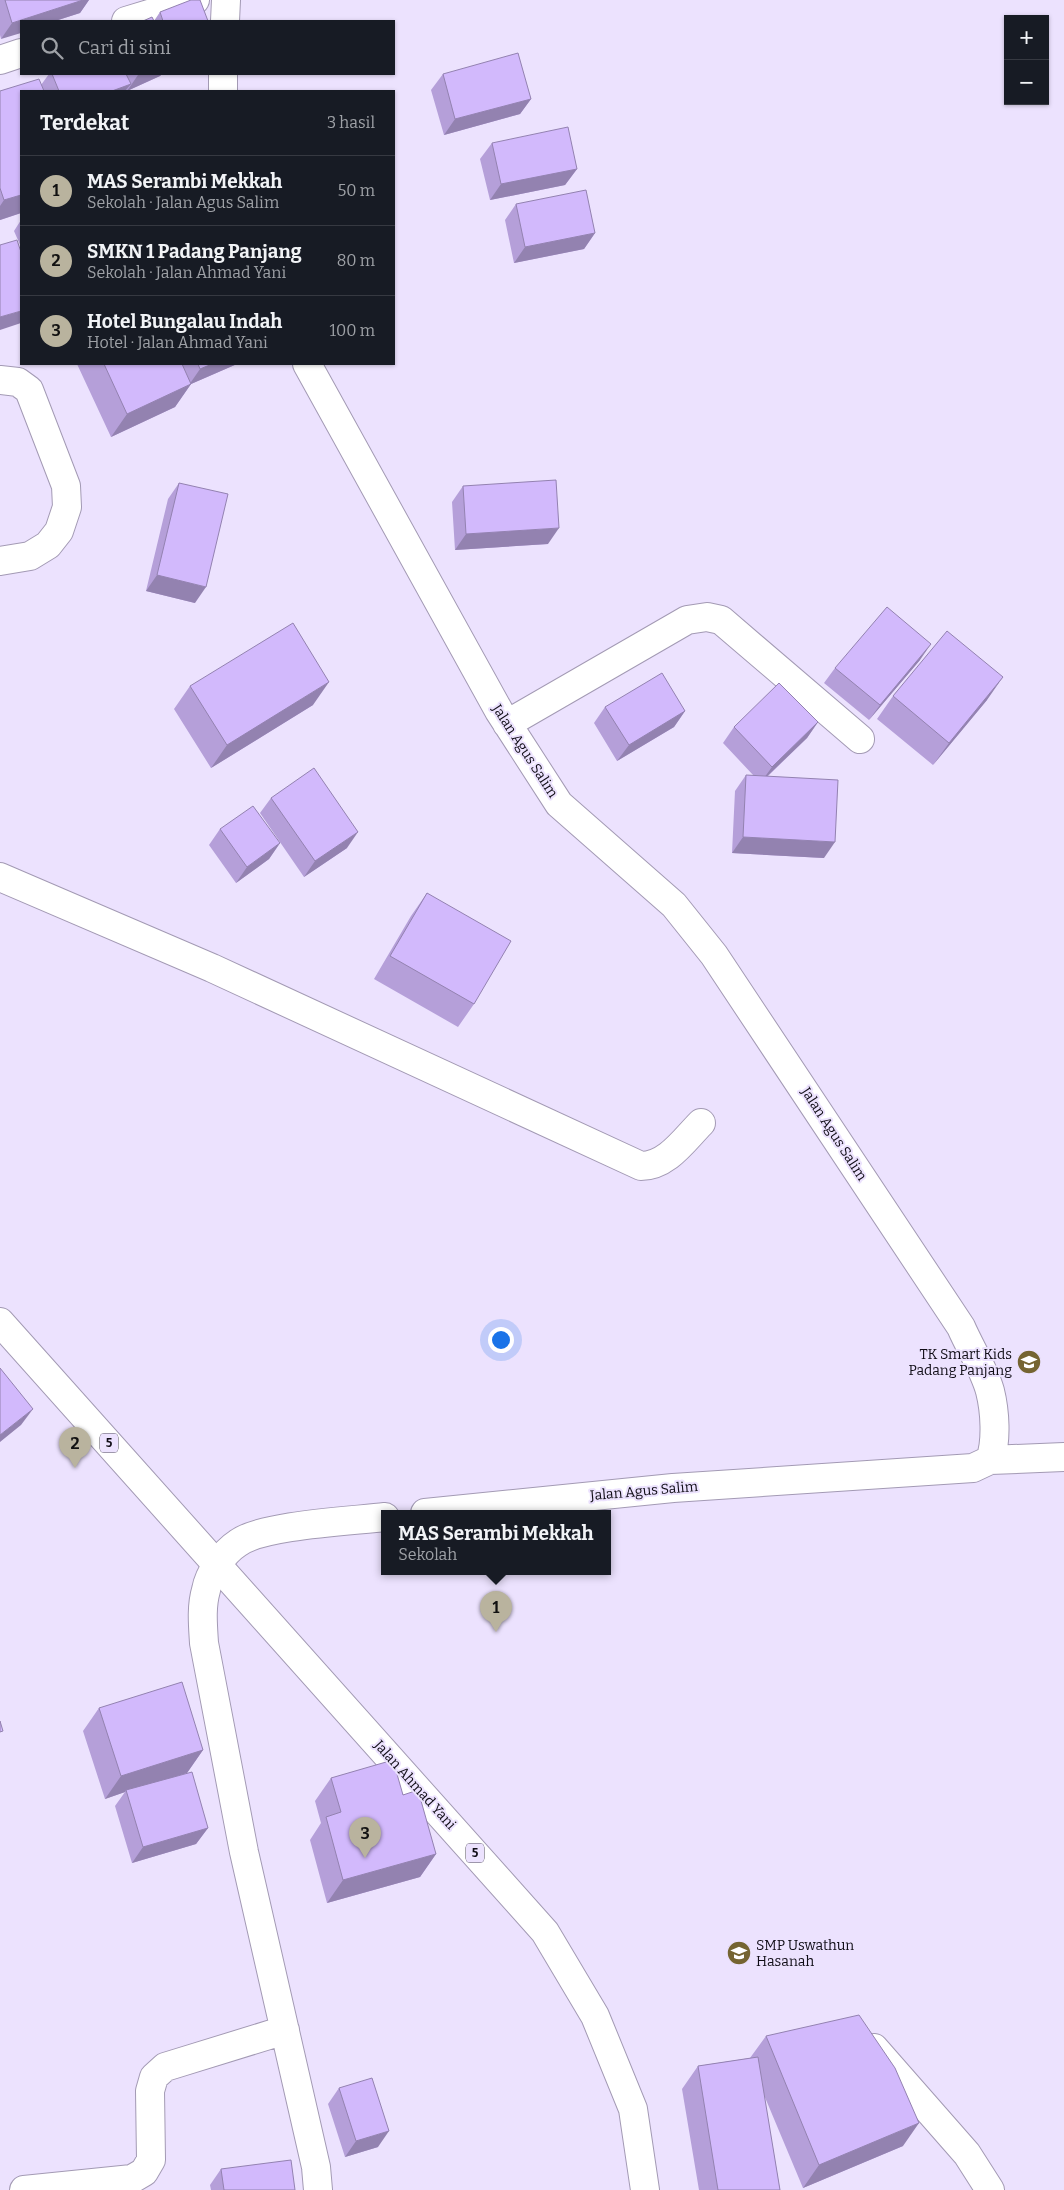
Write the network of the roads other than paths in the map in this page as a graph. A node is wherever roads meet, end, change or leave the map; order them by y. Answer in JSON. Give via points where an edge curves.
{"nodes":[{"id":1,"x":195,"y":0,"type":"edge"},
{"id":2,"x":226,"y":0,"type":"edge"},
{"id":3,"x":129,"y":20,"type":"edge"},
{"id":4,"x":225,"y":20,"type":"edge"},
{"id":5,"x":20,"y":53,"type":"edge"},
{"id":6,"x":0,"y":60,"type":"edge"},
{"id":7,"x":223,"y":75,"type":"edge"},
{"id":8,"x":223,"y":90,"type":"edge"},
{"id":9,"x":308,"y":365,"type":"edge"},
{"id":10,"x":0,"y":380,"type":"edge"},
{"id":11,"x":0,"y":561,"type":"edge"},
{"id":12,"x":507,"y":724,"type":"junction"},
{"id":13,"x":860,"y":739,"type":"dead end"},
{"id":14,"x":0,"y":877,"type":"edge"},
{"id":15,"x":701,"y":1123,"type":"dead end"},
{"id":16,"x":0,"y":1322,"type":"edge"},
{"id":17,"x":1064,"y":1457,"type":"edge"},
{"id":18,"x":990,"y":1460,"type":"junction"},
{"id":19,"x":456,"y":1510,"type":"edge"},
{"id":20,"x":381,"y":1518,"type":"edge"},
{"id":21,"x":218,"y":1564,"type":"junction"},
{"id":22,"x":858,"y":2029,"type":"edge"},
{"id":23,"x":285,"y":2030,"type":"junction"},
{"id":24,"x":24,"y":2190,"type":"edge"},
{"id":25,"x":318,"y":2190,"type":"edge"},
{"id":26,"x":645,"y":2190,"type":"edge"},
{"id":27,"x":990,"y":2190,"type":"edge"}],
"edges":[{"from":1,"to":3,"type":"main road"},
{"from":2,"to":4,"type":"main road"},
{"from":5,"to":6,"type":"main road"},
{"from":7,"to":8,"type":"main road"},
{"from":9,"to":12,"type":"main road","name":"Jalan Agus Salim"},
{"from":10,"to":11,"type":"main road","via":[[18,382],[29,390],[66,486],[67,507],[59,531],[48,546],[30,556]]},
{"from":12,"to":13,"type":"main road","via":[[687,620],[707,617],[721,620]]},
{"from":12,"to":18,"type":"main road","name":"Jalan Agus Salim","via":[[559,804],[674,905],[714,955],[946,1303],[961,1327],[990,1391],[994,1443]]},
{"from":14,"to":15,"type":"main road","via":[[212,968],[641,1166],[663,1160]]},
{"from":16,"to":21,"type":"main road","number":"5"},
{"from":17,"to":18,"type":"main road"},
{"from":18,"to":19,"type":"main road","name":"Jalan Agus Salim","via":[[973,1468],[673,1488]]},
{"from":20,"to":21,"type":"main road","via":[[267,1531],[238,1542]]},
{"from":21,"to":23,"type":"main road","via":[[206,1588],[204,1643],[244,1852]]},
{"from":21,"to":26,"type":"main road","name":"Jalan Ahmad Yani","number":"5","via":[[545,1932],[596,2016],[633,2109]]},
{"from":22,"to":27,"type":"main road","via":[[968,2154]]},
{"from":23,"to":24,"type":"main road","via":[[165,2067],[154,2077],[150,2090],[151,2160],[144,2172],[132,2179]]},
{"from":23,"to":25,"type":"main road","via":[[316,2167]]}]}
